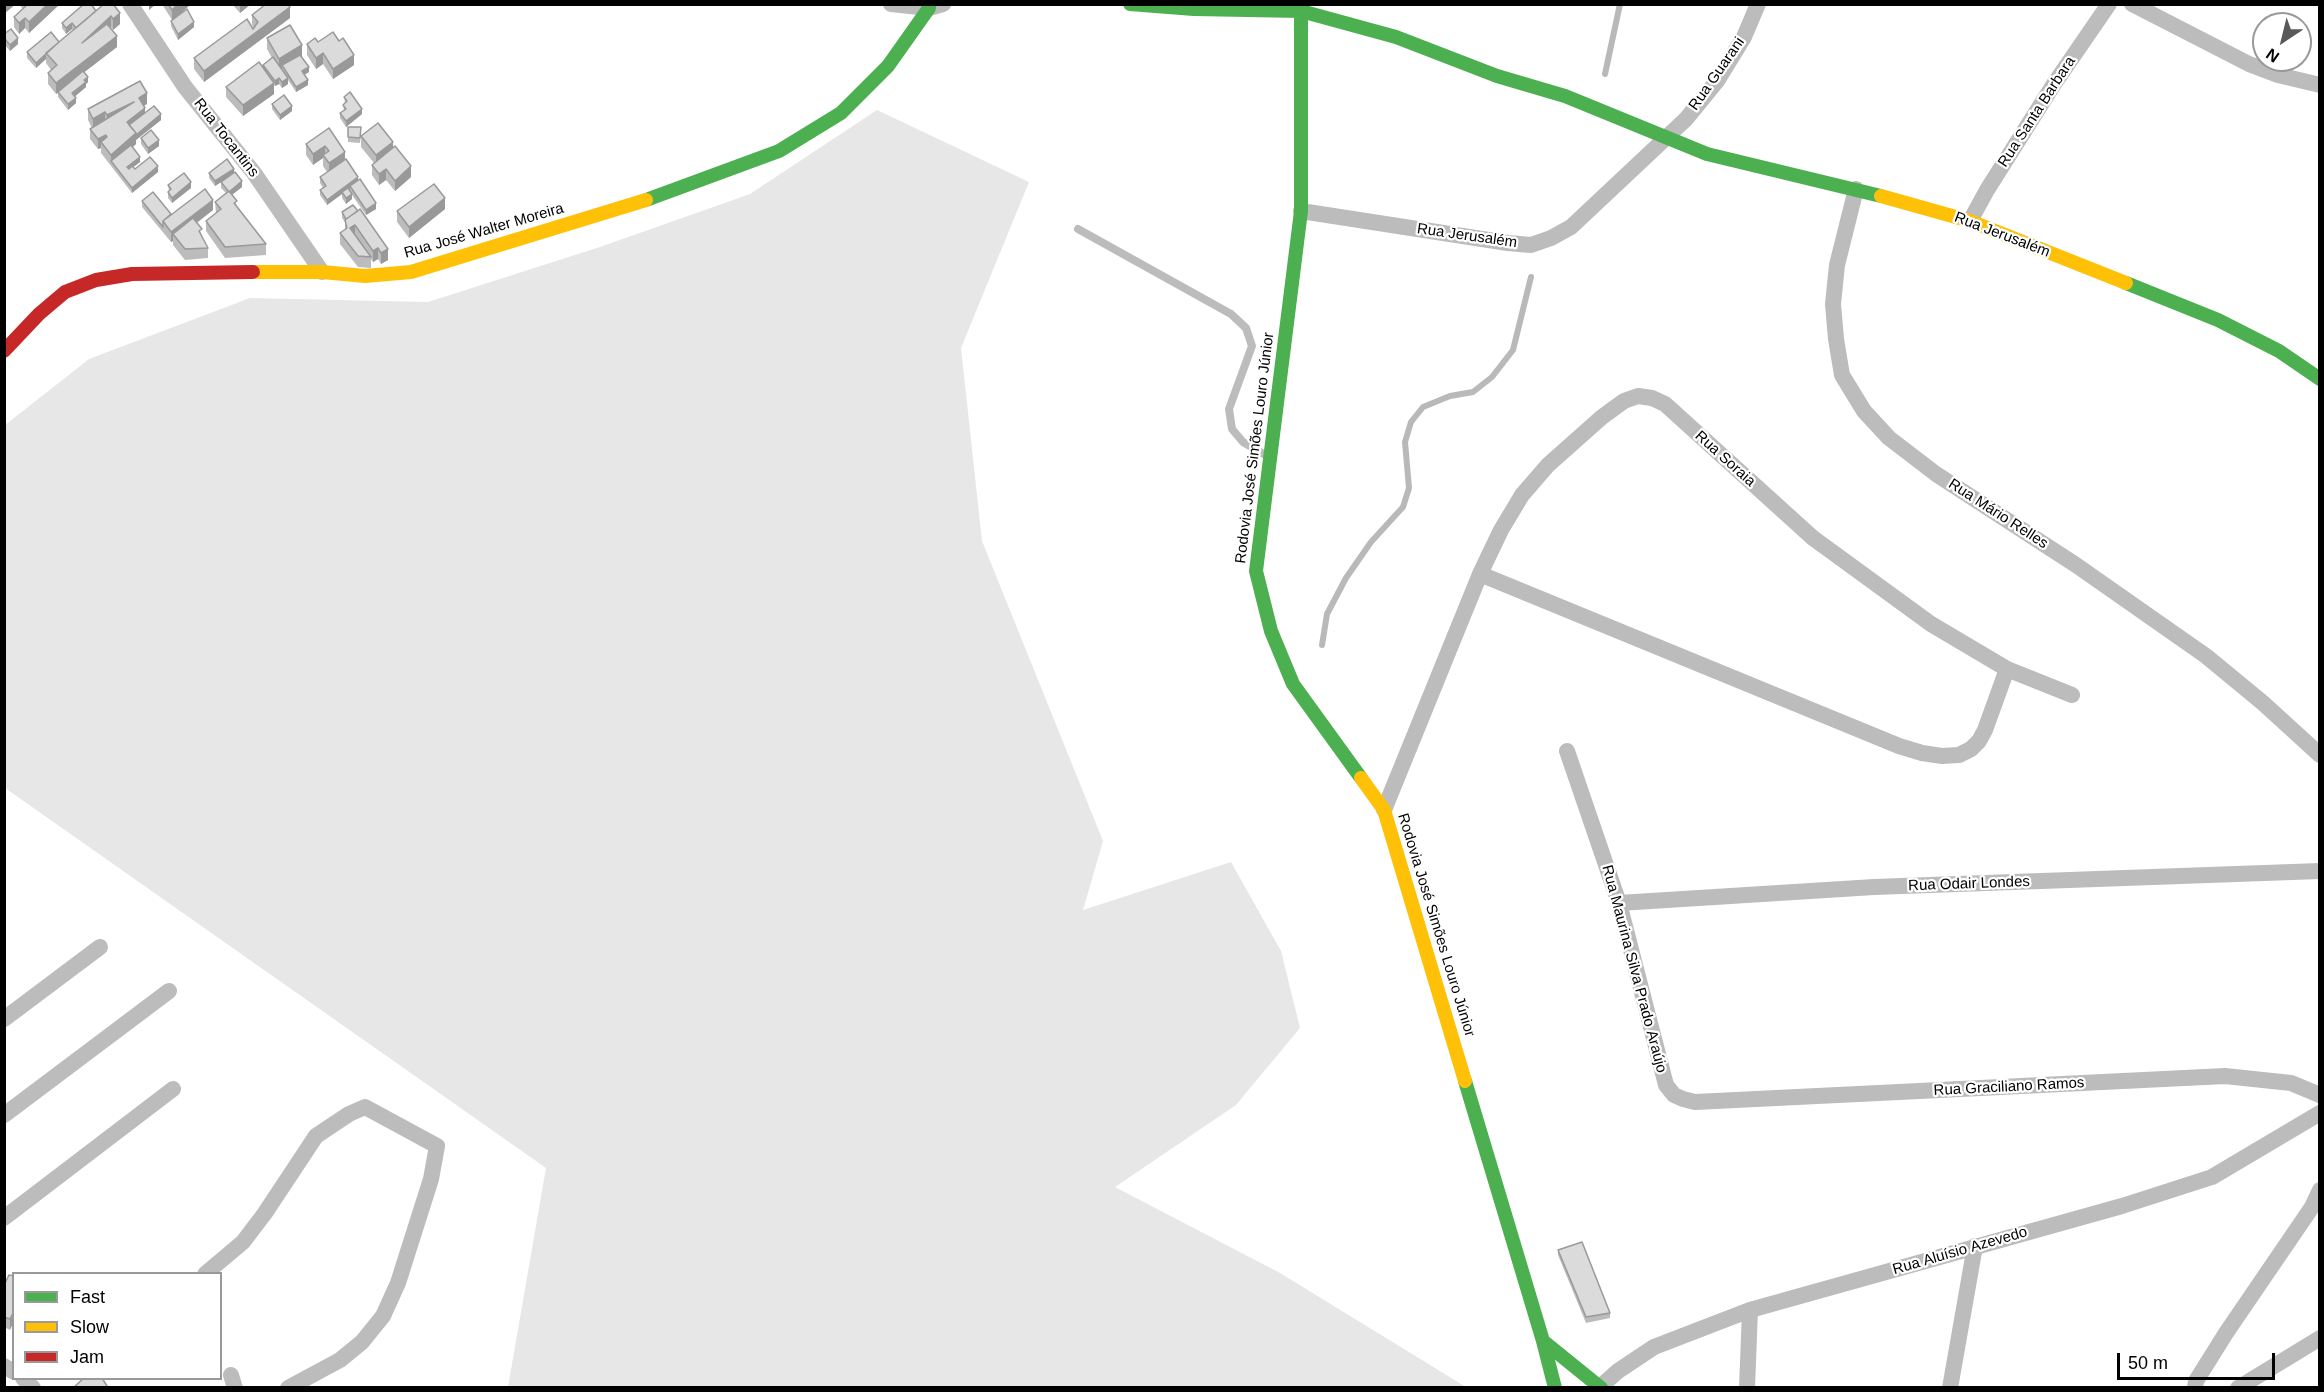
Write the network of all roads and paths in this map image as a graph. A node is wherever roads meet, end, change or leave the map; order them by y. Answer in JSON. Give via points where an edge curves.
{"nodes":[{"id":1,"x":130,"y":4,"type":"edge"},
{"id":2,"x":891,"y":4,"type":"edge"},
{"id":3,"x":1130,"y":4,"type":"edge"},
{"id":4,"x":1758,"y":4,"type":"edge"},
{"id":5,"x":2109,"y":4,"type":"edge"},
{"id":6,"x":2132,"y":4,"type":"edge"},
{"id":7,"x":936,"y":6,"type":"edge"},
{"id":8,"x":1301,"y":8,"type":"edge"},
{"id":9,"x":2319,"y":85,"type":"edge"},
{"id":10,"x":1667,"y":138,"type":"junction"},
{"id":11,"x":1857,"y":189,"type":"junction"},
{"id":12,"x":1301,"y":211,"type":"junction"},
{"id":13,"x":1970,"y":221,"type":"junction"},
{"id":14,"x":1078,"y":229,"type":"dead end"},
{"id":15,"x":322,"y":272,"type":"junction"},
{"id":16,"x":4,"y":351,"type":"edge"},
{"id":17,"x":2319,"y":379,"type":"edge"},
{"id":18,"x":1270,"y":458,"type":"junction"},
{"id":19,"x":1480,"y":574,"type":"junction"},
{"id":20,"x":2007,"y":669,"type":"junction"},
{"id":21,"x":2072,"y":695,"type":"dead end"},
{"id":22,"x":1567,"y":751,"type":"dead end"},
{"id":23,"x":2319,"y":755,"type":"edge"},
{"id":24,"x":1384,"y":810,"type":"junction"},
{"id":25,"x":2319,"y":871,"type":"edge"},
{"id":26,"x":1619,"y":903,"type":"junction"},
{"id":27,"x":100,"y":947,"type":"dead end"},
{"id":28,"x":169,"y":991,"type":"dead end"},
{"id":29,"x":4,"y":1019,"type":"edge"},
{"id":30,"x":173,"y":1089,"type":"dead end"},
{"id":31,"x":2319,"y":1095,"type":"edge"},
{"id":32,"x":1695,"y":1102,"type":"joint"},
{"id":33,"x":2319,"y":1113,"type":"edge"},
{"id":34,"x":4,"y":1115,"type":"edge"},
{"id":35,"x":2319,"y":1190,"type":"edge"},
{"id":36,"x":4,"y":1218,"type":"edge"},
{"id":37,"x":1975,"y":1246,"type":"junction"},
{"id":38,"x":207,"y":1272,"type":"edge"},
{"id":39,"x":1750,"y":1310,"type":"junction"},
{"id":40,"x":2319,"y":1338,"type":"edge"},
{"id":41,"x":1543,"y":1341,"type":"junction"},
{"id":42,"x":1600,"y":1387,"type":"edge"},
{"id":43,"x":288,"y":1388,"type":"edge"},
{"id":44,"x":1555,"y":1388,"type":"edge"},
{"id":45,"x":1747,"y":1388,"type":"edge"},
{"id":46,"x":1950,"y":1388,"type":"edge"},
{"id":47,"x":2195,"y":1388,"type":"edge"},
{"id":48,"x":2238,"y":1388,"type":"edge"}],
"edges":[{"from":1,"to":15,"type":"street","name":"Rua Tocantins","via":[[185,87],[254,173]]},
{"from":2,"to":7,"type":"street"},
{"from":3,"to":8,"type":"street","name":"Rua Jerusalém","via":[[1194,9]]},
{"from":4,"to":10,"type":"street","name":"Rua Guarani","via":[[1744,38],[1717,81]]},
{"from":5,"to":13,"type":"street","name":"Rua Santa Barbara"},
{"from":6,"to":9,"type":"street","via":[[2249,64]]},
{"from":7,"to":15,"type":"street","name":"Rua José Walter Moreira","via":[[888,66],[841,113],[779,151],[658,196],[411,272],[365,276]]},
{"from":8,"to":10,"type":"street","name":"Rua Jerusalém","via":[[1565,96]]},
{"from":8,"to":12,"type":"street","name":"Rodovia José Simões Louro Júnior"},
{"from":10,"to":11,"type":"street","name":"Rua Jerusalém","via":[[1707,154]]},
{"from":10,"to":12,"type":"street","name":"Rua Jerusalém","via":[[1571,227],[1531,245]]},
{"from":11,"to":13,"type":"street","name":"Rua Jerusalém"},
{"from":11,"to":23,"type":"street","name":"Rua Mário Relles","via":[[1837,265],[1833,304],[1842,375],[1864,411],[1889,438],[1936,474],[2206,656]]},
{"from":12,"to":18,"type":"street","name":"Rodovia José Simões Louro Júnior"},
{"from":13,"to":17,"type":"street","name":"Rua Jerusalém","via":[[2218,320],[2279,351]]},
{"from":14,"to":18,"type":"lane","via":[[1231,314],[1246,328],[1252,346],[1229,409],[1232,429],[1243,442]]},
{"from":15,"to":16,"type":"street","name":"Rua José Walter Moreira","via":[[144,274],[96,280],[65,292]]},
{"from":18,"to":24,"type":"street","name":"Rodovia José Simões Louro Júnior","via":[[1256,571],[1271,632],[1293,684]]},
{"from":19,"to":20,"type":"street","via":[[1922,753],[1959,755],[1971,749],[1985,730]]},
{"from":19,"to":20,"type":"street","name":"Rua Soraia","via":[[1522,495],[1548,465],[1624,401],[1638,396],[1652,398],[1665,404],[1814,538],[1931,624]]},
{"from":19,"to":24,"type":"street","name":"Rua Soraia"},
{"from":20,"to":21,"type":"street","name":"Rua Soraia"},
{"from":22,"to":26,"type":"street","name":"Rua Maurina Silva Prado Araújo"},
{"from":24,"to":41,"type":"street","name":"Rodovia José Simões Louro Júnior"},
{"from":25,"to":26,"type":"street","name":"Rua Odair Londes","via":[[1874,887]]},
{"from":26,"to":32,"type":"street","name":"Rua Maurina Silva Prado Araújo","via":[[1666,1085],[1674,1095]]},
{"from":27,"to":29,"type":"street"},
{"from":28,"to":34,"type":"street"},
{"from":30,"to":36,"type":"street"},
{"from":31,"to":32,"type":"street","name":"Rua Graciliano Ramos","via":[[2291,1083],[2225,1076]]},
{"from":33,"to":37,"type":"street","name":"Rua Aluísio Azevedo","via":[[2212,1177]]},
{"from":35,"to":47,"type":"street","via":[[2312,1207],[2226,1333]]},
{"from":37,"to":39,"type":"street","name":"Rua Aluísio Azevedo"},
{"from":37,"to":46,"type":"street"},
{"from":38,"to":43,"type":"street","via":[[243,1242],[316,1136],[349,1114],[365,1107],[437,1146],[431,1179],[398,1283],[383,1316],[362,1342],[340,1360]]},
{"from":39,"to":42,"type":"street","name":"Rua Aluísio Azevedo","via":[[1654,1347]]},
{"from":39,"to":45,"type":"street"},
{"from":40,"to":48,"type":"street"},
{"from":41,"to":42,"type":"street"},
{"from":41,"to":44,"type":"street","name":"Rodovia José Simões Louro Júnior"}]}
